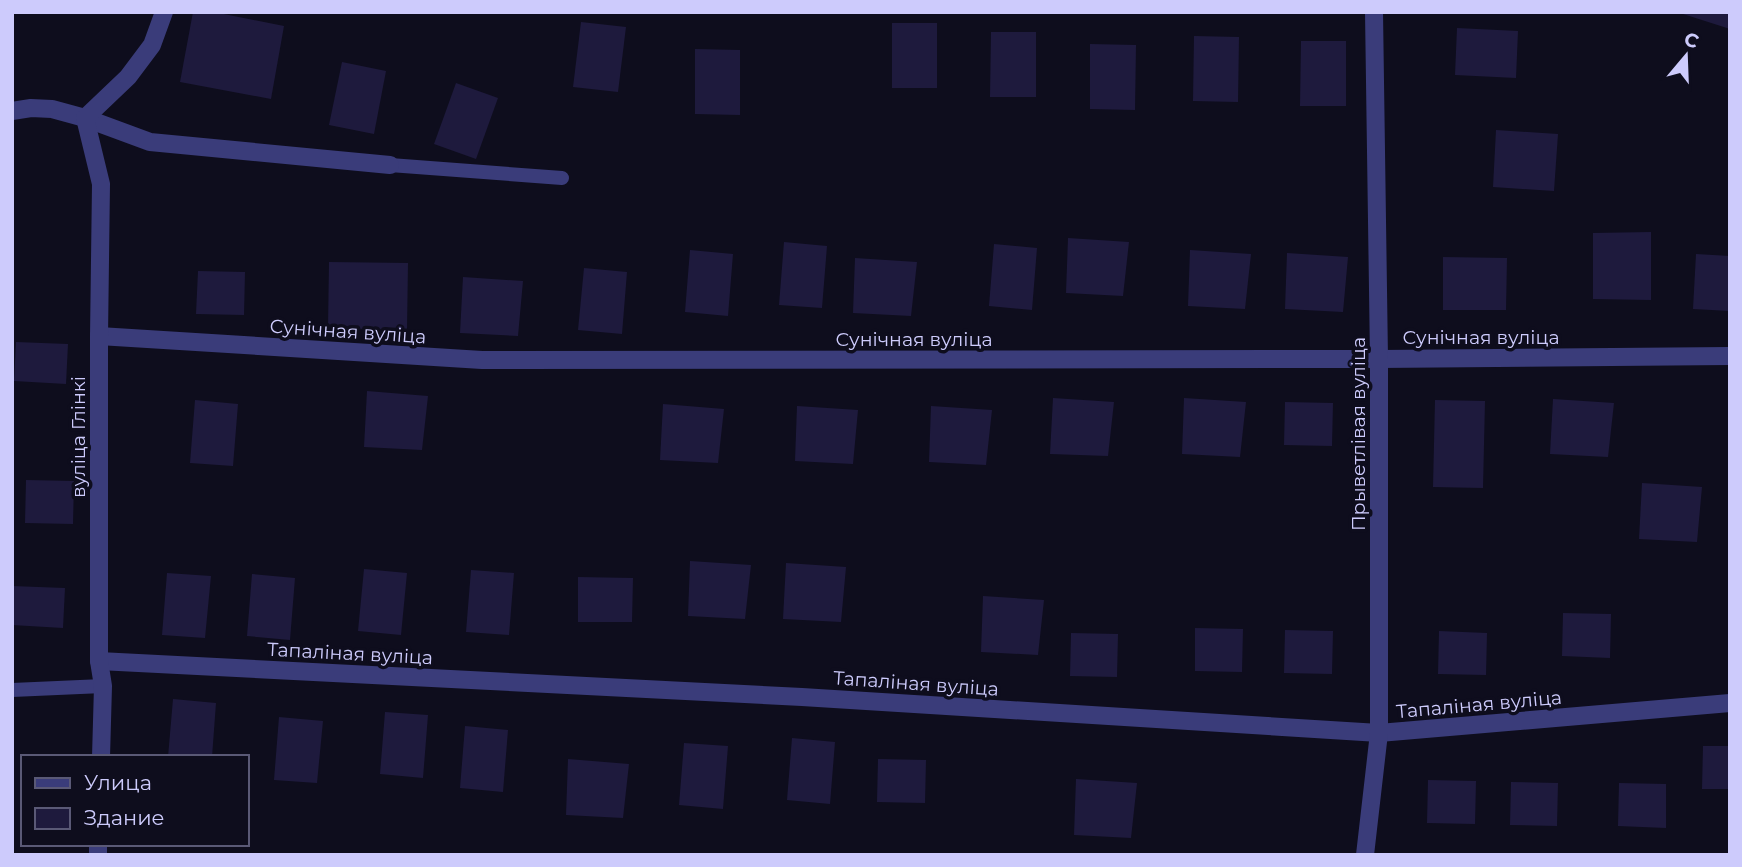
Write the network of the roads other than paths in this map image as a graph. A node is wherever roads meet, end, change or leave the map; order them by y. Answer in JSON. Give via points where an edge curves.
{"nodes":[{"id":1,"x":164,"y":12,"type":"edge"},
{"id":2,"x":1374,"y":12,"type":"edge"},
{"id":3,"x":12,"y":111,"type":"edge"},
{"id":4,"x":85,"y":118,"type":"junction"},
{"id":5,"x":390,"y":165,"type":"joint"},
{"id":6,"x":562,"y":178,"type":"dead end"},
{"id":7,"x":99,"y":336,"type":"junction"},
{"id":8,"x":1730,"y":356,"type":"edge"},
{"id":9,"x":1379,"y":359,"type":"junction"},
{"id":10,"x":99,"y":661,"type":"junction"},
{"id":11,"x":103,"y":686,"type":"junction"},
{"id":12,"x":12,"y":690,"type":"edge"},
{"id":13,"x":1730,"y":703,"type":"edge"},
{"id":14,"x":1379,"y":733,"type":"junction"},
{"id":15,"x":101,"y":755,"type":"edge"},
{"id":16,"x":1365,"y":855,"type":"edge"}],
"edges":[{"from":1,"to":4,"type":"street","via":[[152,45],[128,77]]},
{"from":2,"to":9,"type":"street","name":"Прыветлівая вуліца"},
{"from":3,"to":4,"type":"street","via":[[52,109]]},
{"from":4,"to":5,"type":"street","via":[[150,142]]},
{"from":4,"to":7,"type":"street","name":"вуліца Глінкі","via":[[101,184]]},
{"from":5,"to":6,"type":"lane"},
{"from":7,"to":9,"type":"street","name":"Сунічная вуліца","via":[[482,360]]},
{"from":7,"to":10,"type":"street","name":"вуліца Глінкі"},
{"from":8,"to":9,"type":"street","name":"Сунічная вуліца"},
{"from":9,"to":14,"type":"street","name":"Прыветлівая вуліца"},
{"from":10,"to":11,"type":"street","name":"вуліца Глінкі"},
{"from":10,"to":14,"type":"street","name":"Тапаліная вуліца","via":[[802,697]]},
{"from":11,"to":12,"type":"lane"},
{"from":11,"to":15,"type":"street","name":"вуліца Глінкі"},
{"from":13,"to":14,"type":"street","name":"Тапаліная вуліца"},
{"from":14,"to":16,"type":"street","name":"Прыветлівая вуліца"}]}
